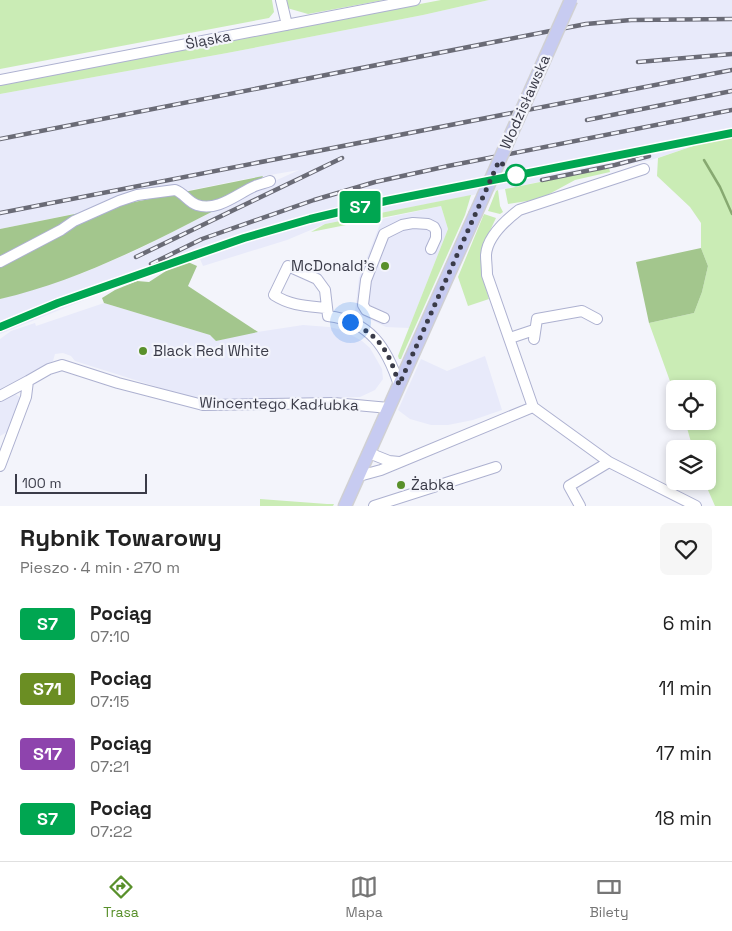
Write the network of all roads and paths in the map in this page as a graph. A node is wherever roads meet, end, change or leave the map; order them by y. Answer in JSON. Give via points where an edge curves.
{"nodes":[{"id":1,"x":281,"y":0,"type":"edge"},
{"id":2,"x":415,"y":0,"type":"edge"},
{"id":3,"x":571,"y":0,"type":"edge"},
{"id":4,"x":287,"y":25,"type":"junction"},
{"id":5,"x":0,"y":80,"type":"edge"},
{"id":6,"x":644,"y":169,"type":"dead end"},
{"id":7,"x":270,"y":181,"type":"dead end"},
{"id":8,"x":432,"y":249,"type":"dead end"},
{"id":9,"x":0,"y":262,"type":"edge"},
{"id":10,"x":326,"y":308,"type":"junction"},
{"id":11,"x":384,"y":318,"type":"dead end"},
{"id":12,"x":597,"y":320,"type":"dead end"},
{"id":13,"x":510,"y":338,"type":"junction"},
{"id":14,"x":28,"y":381,"type":"junction"},
{"id":15,"x":399,"y":385,"type":"junction"},
{"id":16,"x":0,"y":396,"type":"edge"},
{"id":17,"x":533,"y":407,"type":"junction"},
{"id":18,"x":389,"y":408,"type":"junction"},
{"id":19,"x":369,"y":454,"type":"junction"},
{"id":20,"x":400,"y":462,"type":"junction"},
{"id":21,"x":609,"y":462,"type":"junction"},
{"id":22,"x":0,"y":466,"type":"edge"},
{"id":23,"x":496,"y":467,"type":"dead end"},
{"id":24,"x":359,"y":476,"type":"junction"},
{"id":25,"x":345,"y":506,"type":"edge"},
{"id":26,"x":374,"y":506,"type":"edge"},
{"id":27,"x":580,"y":506,"type":"edge"},
{"id":28,"x":696,"y":506,"type":"edge"}],
"edges":[{"from":1,"to":4,"type":"street"},
{"from":2,"to":4,"type":"street","name":"Śląska"},
{"from":3,"to":15,"type":"main road","name":"Wodzisławska","bridge":true},
{"from":4,"to":5,"type":"street","name":"Śląska"},
{"from":6,"to":13,"type":"street","via":[[518,210],[495,233],[486,252],[488,275]]},
{"from":7,"to":9,"type":"street","via":[[223,202],[205,206],[194,204],[174,190],[137,195],[74,221]]},
{"from":8,"to":11,"type":"street","via":[[436,238],[432,225],[402,225],[384,234],[366,280],[363,300],[366,310]]},
{"from":10,"to":10,"type":"street","via":[[325,290],[317,279],[288,266],[274,295],[291,304]]},
{"from":10,"to":15,"type":"street","via":[[328,316],[350,322],[372,334],[393,365]]},
{"from":12,"to":13,"type":"street","via":[[582,311],[537,319],[534,335]]},
{"from":13,"to":17,"type":"street"},
{"from":14,"to":16,"type":"street","name":"Wincentego Kadłubka"},
{"from":14,"to":18,"type":"street","name":"Wincentego Kadłubka","via":[[62,365],[202,405],[334,403]]},
{"from":14,"to":22,"type":"street","via":[[26,397]]},
{"from":15,"to":18,"type":"main road","name":"Wodzisławska"},
{"from":17,"to":20,"type":"street"},
{"from":17,"to":21,"type":"street"},
{"from":18,"to":19,"type":"main road","name":"Wodzisławska"},
{"from":19,"to":20,"type":"street"},
{"from":19,"to":24,"type":"main road","name":"Wodzisławska"},
{"from":20,"to":24,"type":"street"},
{"from":21,"to":27,"type":"street","via":[[569,486]]},
{"from":21,"to":28,"type":"street"},
{"from":23,"to":26,"type":"street"},
{"from":24,"to":25,"type":"main road","name":"Wodzisławska"}]}
